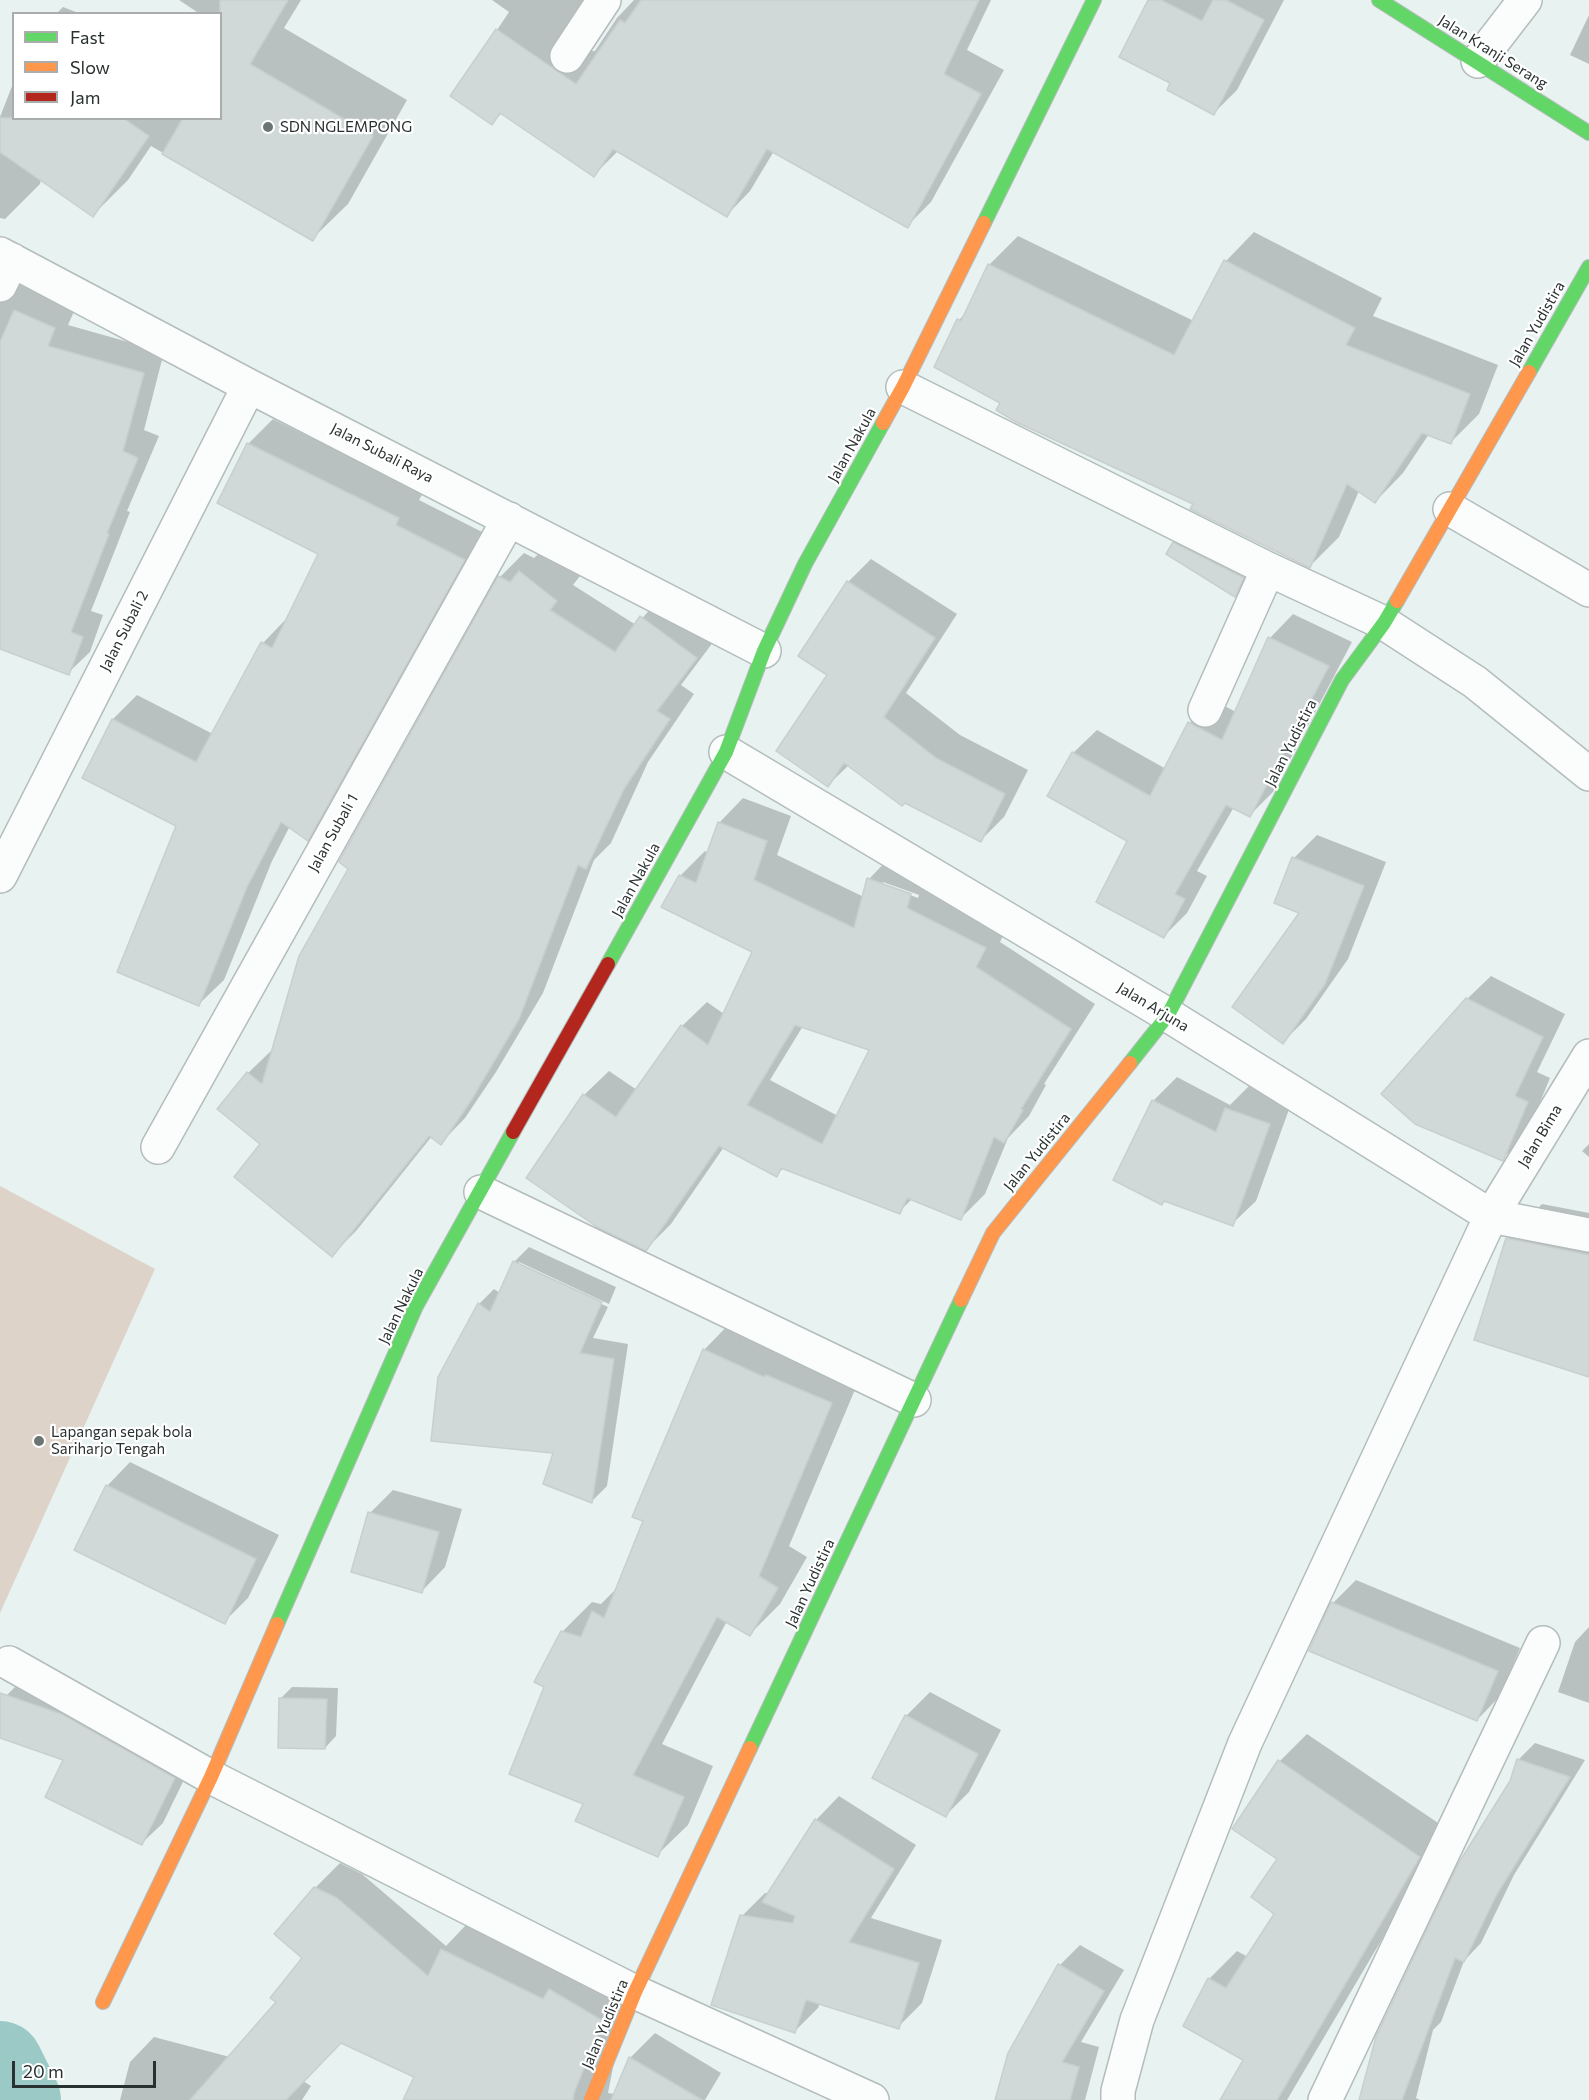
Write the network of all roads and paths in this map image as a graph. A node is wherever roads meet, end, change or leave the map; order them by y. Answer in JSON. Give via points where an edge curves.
{"nodes":[{"id":1,"x":604,"y":0,"type":"edge"},
{"id":2,"x":1094,"y":0,"type":"edge"},
{"id":3,"x":1379,"y":0,"type":"edge"},
{"id":4,"x":1525,"y":0,"type":"edge"},
{"id":5,"x":567,"y":56,"type":"dead end"},
{"id":6,"x":1478,"y":61,"type":"junction"},
{"id":7,"x":1589,"y":132,"type":"edge"},
{"id":8,"x":4,"y":266,"type":"edge"},
{"id":9,"x":1589,"y":267,"type":"edge"},
{"id":10,"x":249,"y":386,"type":"junction"},
{"id":11,"x":903,"y":387,"type":"junction"},
{"id":12,"x":1450,"y":509,"type":"junction"},
{"id":13,"x":509,"y":519,"type":"junction"},
{"id":14,"x":1268,"y":569,"type":"junction"},
{"id":15,"x":1589,"y":590,"type":"edge"},
{"id":16,"x":1384,"y":623,"type":"junction"},
{"id":17,"x":764,"y":651,"type":"junction"},
{"id":18,"x":1205,"y":710,"type":"dead end"},
{"id":19,"x":726,"y":752,"type":"junction"},
{"id":20,"x":1589,"y":774,"type":"edge"},
{"id":21,"x":0,"y":876,"type":"edge"},
{"id":22,"x":1168,"y":1015,"type":"junction"},
{"id":23,"x":1589,"y":1056,"type":"edge"},
{"id":24,"x":158,"y":1147,"type":"dead end"},
{"id":25,"x":481,"y":1192,"type":"junction"},
{"id":26,"x":1491,"y":1216,"type":"junction"},
{"id":27,"x":1589,"y":1235,"type":"edge"},
{"id":28,"x":914,"y":1400,"type":"junction"},
{"id":29,"x":1543,"y":1643,"type":"dead end"},
{"id":30,"x":9,"y":1663,"type":"dead end"},
{"id":31,"x":211,"y":1777,"type":"junction"},
{"id":32,"x":635,"y":1992,"type":"junction"},
{"id":33,"x":104,"y":2002,"type":"dead end"},
{"id":34,"x":591,"y":2100,"type":"edge"},
{"id":35,"x":872,"y":2100,"type":"edge"},
{"id":36,"x":1118,"y":2100,"type":"edge"},
{"id":37,"x":1325,"y":2100,"type":"edge"}],
"edges":[{"from":1,"to":5,"type":"street"},
{"from":2,"to":11,"type":"street","name":"Jalan Nakula"},
{"from":3,"to":6,"type":"street","name":"Jalan Kranji Serang"},
{"from":4,"to":6,"type":"street"},
{"from":6,"to":7,"type":"street","name":"Jalan Kranji Serang"},
{"from":8,"to":10,"type":"street","name":"Jalan Subali Raya"},
{"from":9,"to":12,"type":"street","name":"Jalan Yudistira"},
{"from":10,"to":13,"type":"street","name":"Jalan Subali Raya"},
{"from":10,"to":21,"type":"street","name":"Jalan Subali 2"},
{"from":11,"to":14,"type":"street"},
{"from":11,"to":17,"type":"street","name":"Jalan Nakula","via":[[805,564]]},
{"from":12,"to":15,"type":"street"},
{"from":12,"to":16,"type":"street","name":"Jalan Yudistira"},
{"from":13,"to":17,"type":"street","name":"Jalan Subali Raya"},
{"from":13,"to":24,"type":"street","name":"Jalan Subali 1"},
{"from":14,"to":16,"type":"street"},
{"from":14,"to":18,"type":"street"},
{"from":16,"to":20,"type":"street","via":[[1475,682]]},
{"from":16,"to":22,"type":"street","name":"Jalan Yudistira","via":[[1342,680]]},
{"from":17,"to":19,"type":"street","name":"Jalan Nakula"},
{"from":19,"to":22,"type":"street","name":"Jalan Arjuna"},
{"from":19,"to":25,"type":"street","name":"Jalan Nakula"},
{"from":22,"to":26,"type":"street","name":"Jalan Arjuna"},
{"from":22,"to":28,"type":"street","name":"Jalan Yudistira","via":[[993,1233]]},
{"from":23,"to":26,"type":"street","name":"Jalan Bima"},
{"from":25,"to":28,"type":"street"},
{"from":25,"to":31,"type":"street","name":"Jalan Nakula","via":[[416,1306]]},
{"from":26,"to":27,"type":"street","name":"Jalan Arjuna"},
{"from":26,"to":36,"type":"street","name":"Jalan Bima","via":[[1245,1743],[1137,2020]]},
{"from":28,"to":32,"type":"street","name":"Jalan Yudistira"},
{"from":29,"to":37,"type":"street"},
{"from":30,"to":31,"type":"street"},
{"from":31,"to":32,"type":"street"},
{"from":31,"to":33,"type":"street","name":"Jalan Nakula"},
{"from":32,"to":34,"type":"street","name":"Jalan Yudistira"},
{"from":32,"to":35,"type":"street"}]}
